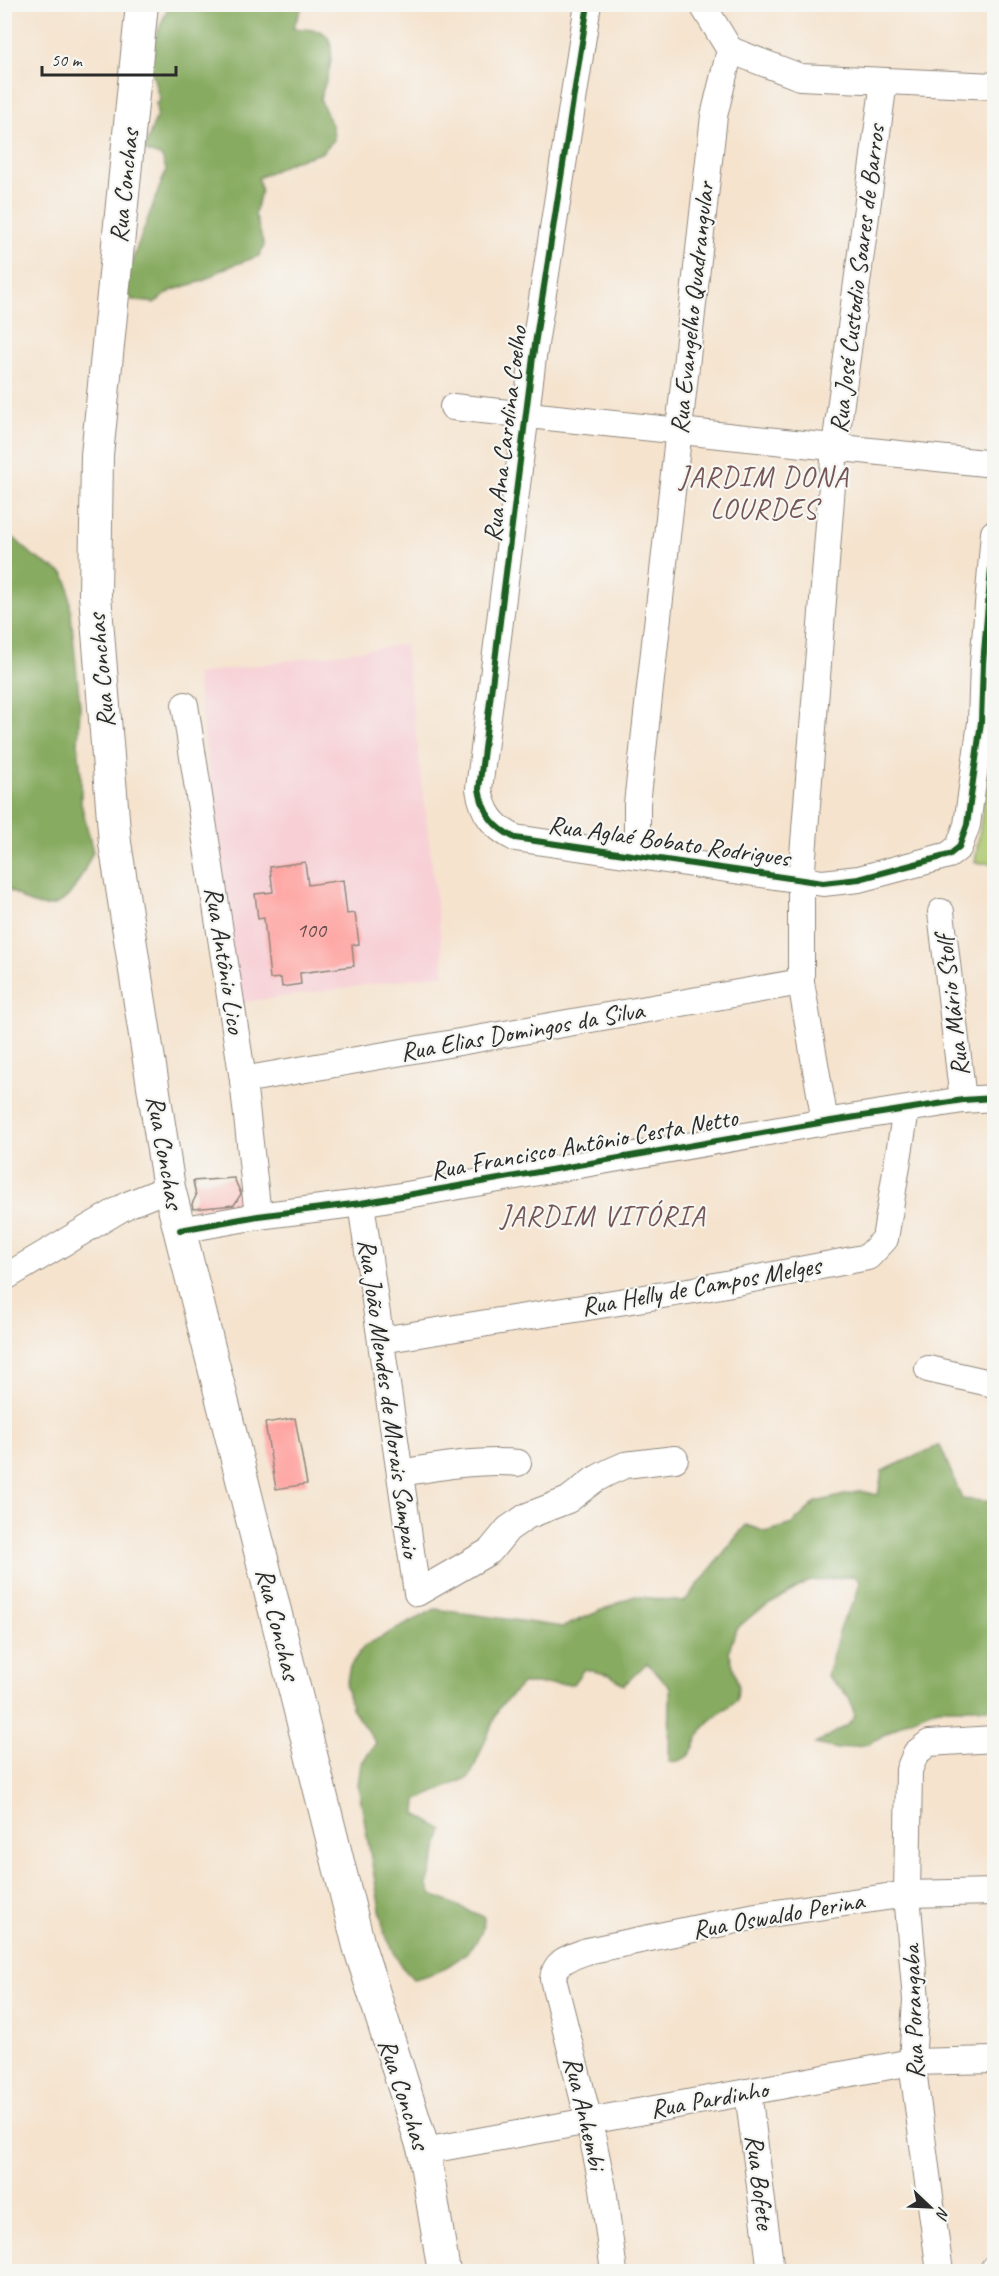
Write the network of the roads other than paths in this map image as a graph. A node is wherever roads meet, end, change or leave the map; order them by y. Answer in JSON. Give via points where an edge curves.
{"nodes":[{"id":1,"x":142,"y":4,"type":"edge"},
{"id":2,"x":588,"y":4,"type":"edge"},
{"id":3,"x":702,"y":4,"type":"edge"},
{"id":4,"x":730,"y":50,"type":"junction"},
{"id":5,"x":884,"y":81,"type":"junction"},
{"id":6,"x":994,"y":86,"type":"edge"},
{"id":7,"x":453,"y":407,"type":"dead end"},
{"id":8,"x":526,"y":415,"type":"junction"},
{"id":9,"x":678,"y":431,"type":"junction"},
{"id":10,"x":835,"y":447,"type":"junction"},
{"id":11,"x":994,"y":464,"type":"edge"},
{"id":12,"x":994,"y":532,"type":"edge"},
{"id":13,"x":185,"y":705,"type":"dead end"},
{"id":14,"x":988,"y":720,"type":"edge"},
{"id":15,"x":531,"y":841,"type":"joint"},
{"id":16,"x":637,"y":855,"type":"junction"},
{"id":17,"x":801,"y":881,"type":"junction"},
{"id":18,"x":941,"y":912,"type":"dead end"},
{"id":19,"x":801,"y":982,"type":"junction"},
{"id":20,"x":243,"y":1080,"type":"junction"},
{"id":21,"x":994,"y":1098,"type":"edge"},
{"id":22,"x":963,"y":1100,"type":"junction"},
{"id":23,"x":906,"y":1110,"type":"junction"},
{"id":24,"x":825,"y":1122,"type":"junction"},
{"id":25,"x":169,"y":1188,"type":"junction"},
{"id":26,"x":361,"y":1203,"type":"junction"},
{"id":27,"x":258,"y":1216,"type":"junction"},
{"id":28,"x":180,"y":1230,"type":"junction"},
{"id":29,"x":4,"y":1278,"type":"edge"},
{"id":30,"x":381,"y":1340,"type":"junction"},
{"id":31,"x":928,"y":1369,"type":"dead end"},
{"id":32,"x":994,"y":1384,"type":"edge"},
{"id":33,"x":675,"y":1459,"type":"dead end"},
{"id":34,"x":518,"y":1463,"type":"dead end"},
{"id":35,"x":400,"y":1473,"type":"junction"},
{"id":36,"x":994,"y":1739,"type":"edge"},
{"id":37,"x":994,"y":1892,"type":"edge"},
{"id":38,"x":907,"y":1894,"type":"junction"},
{"id":39,"x":564,"y":1959,"type":"joint"},
{"id":40,"x":994,"y":2060,"type":"edge"},
{"id":41,"x":912,"y":2062,"type":"junction"},
{"id":42,"x":748,"y":2092,"type":"junction"},
{"id":43,"x":589,"y":2121,"type":"junction"},
{"id":44,"x":424,"y":2151,"type":"junction"},
{"id":45,"x":444,"y":2271,"type":"edge"},
{"id":46,"x":614,"y":2271,"type":"edge"},
{"id":47,"x":771,"y":2271,"type":"edge"},
{"id":48,"x":940,"y":2271,"type":"edge"}],
"edges":[{"from":1,"to":25,"type":"main road","name":"Rua Conchas","via":[[97,455],[95,596],[115,843]]},
{"from":2,"to":8,"type":"street","name":"Rua Ana Carolina Coelho"},
{"from":3,"to":4,"type":"street"},
{"from":4,"to":5,"type":"street","via":[[800,77]]},
{"from":4,"to":9,"type":"street","name":"Rua Evangelho Quadrangular","via":[[714,116]]},
{"from":5,"to":6,"type":"street"},
{"from":5,"to":10,"type":"street","name":"Rua José Custodio Soares de Barros"},
{"from":7,"to":8,"type":"street"},
{"from":8,"to":9,"type":"street"},
{"from":8,"to":15,"type":"street","name":"Rua Ana Carolina Coelho","via":[[479,789],[490,820],[501,831]]},
{"from":9,"to":10,"type":"street"},
{"from":9,"to":16,"type":"street","name":"Rua Evangelho Quadrangular","via":[[637,804]]},
{"from":10,"to":11,"type":"street"},
{"from":10,"to":17,"type":"street","name":"Rua José Custodio Soares de Barros"},
{"from":12,"to":14,"type":"street","name":"Rua Aglaé Bobato Rodrigues","via":[[983,664]]},
{"from":13,"to":20,"type":"street","name":"Rua Antônio Lico"},
{"from":14,"to":17,"type":"street","name":"Rua Aglaé Bobato Rodrigues","via":[[959,847],[928,862],[839,882]]},
{"from":15,"to":16,"type":"street","name":"Rua Aglaé Bobato Rodrigues"},
{"from":16,"to":17,"type":"street","name":"Rua Aglaé Bobato Rodrigues"},
{"from":17,"to":19,"type":"street","name":"Rua José Custodio Soares de Barros"},
{"from":18,"to":22,"type":"street","name":"Rua Mário Stolf"},
{"from":19,"to":20,"type":"street","name":"Rua Elias Domingos da Silva"},
{"from":19,"to":24,"type":"street","name":"Rua José Custodio Soares de Barros"},
{"from":20,"to":27,"type":"street","name":"Rua Antônio Lico"},
{"from":21,"to":22,"type":"street","name":"Rua Francisco Antônio Cesta Netto"},
{"from":22,"to":23,"type":"street","name":"Rua Francisco Antônio Cesta Netto"},
{"from":23,"to":24,"type":"street","name":"Rua Francisco Antônio Cesta Netto"},
{"from":23,"to":30,"type":"street","name":"Rua Helly de Campos Melges","via":[[885,1239],[868,1257],[694,1290]]},
{"from":24,"to":26,"type":"street","name":"Rua Francisco Antônio Cesta Netto"},
{"from":25,"to":28,"type":"main road","name":"Rua Conchas"},
{"from":25,"to":29,"type":"street","via":[[127,1206]]},
{"from":26,"to":27,"type":"street","name":"Rua Francisco Antônio Cesta Netto"},
{"from":26,"to":30,"type":"street","name":"Rua João Mendes de Morais Sampaio"},
{"from":27,"to":28,"type":"street","name":"Rua Francisco Antônio Cesta Netto"},
{"from":28,"to":44,"type":"main road","name":"Rua Conchas","via":[[359,1946]]},
{"from":30,"to":35,"type":"street","name":"Rua João Mendes de Morais Sampaio"},
{"from":31,"to":32,"type":"street"},
{"from":33,"to":35,"type":"street","name":"Rua João Mendes de Morais Sampaio","via":[[625,1465],[609,1472],[568,1500],[527,1516],[508,1529],[490,1551],[417,1593]]},
{"from":34,"to":35,"type":"street","via":[[456,1465]]},
{"from":36,"to":38,"type":"street","name":"Rua Porangaba","via":[[929,1743],[916,1753],[909,1770]]},
{"from":37,"to":38,"type":"street","name":"Rua Oswaldo Perina"},
{"from":38,"to":39,"type":"street","name":"Rua Oswaldo Perina","via":[[756,1916],[607,1946]]},
{"from":38,"to":41,"type":"street","name":"Rua Porangaba","via":[[916,2000]]},
{"from":39,"to":43,"type":"street","name":"Rua Anhembi","via":[[553,1979]]},
{"from":40,"to":41,"type":"street","name":"Rua Pardinho"},
{"from":41,"to":42,"type":"street","name":"Rua Pardinho"},
{"from":41,"to":48,"type":"street","name":"Rua Porangaba"},
{"from":42,"to":43,"type":"street","name":"Rua Pardinho"},
{"from":42,"to":47,"type":"street","name":"Rua Bofete"},
{"from":43,"to":44,"type":"street","name":"Rua Pardinho"},
{"from":43,"to":46,"type":"street","name":"Rua Anhembi"},
{"from":44,"to":45,"type":"main road","name":"Rua Conchas"}]}
